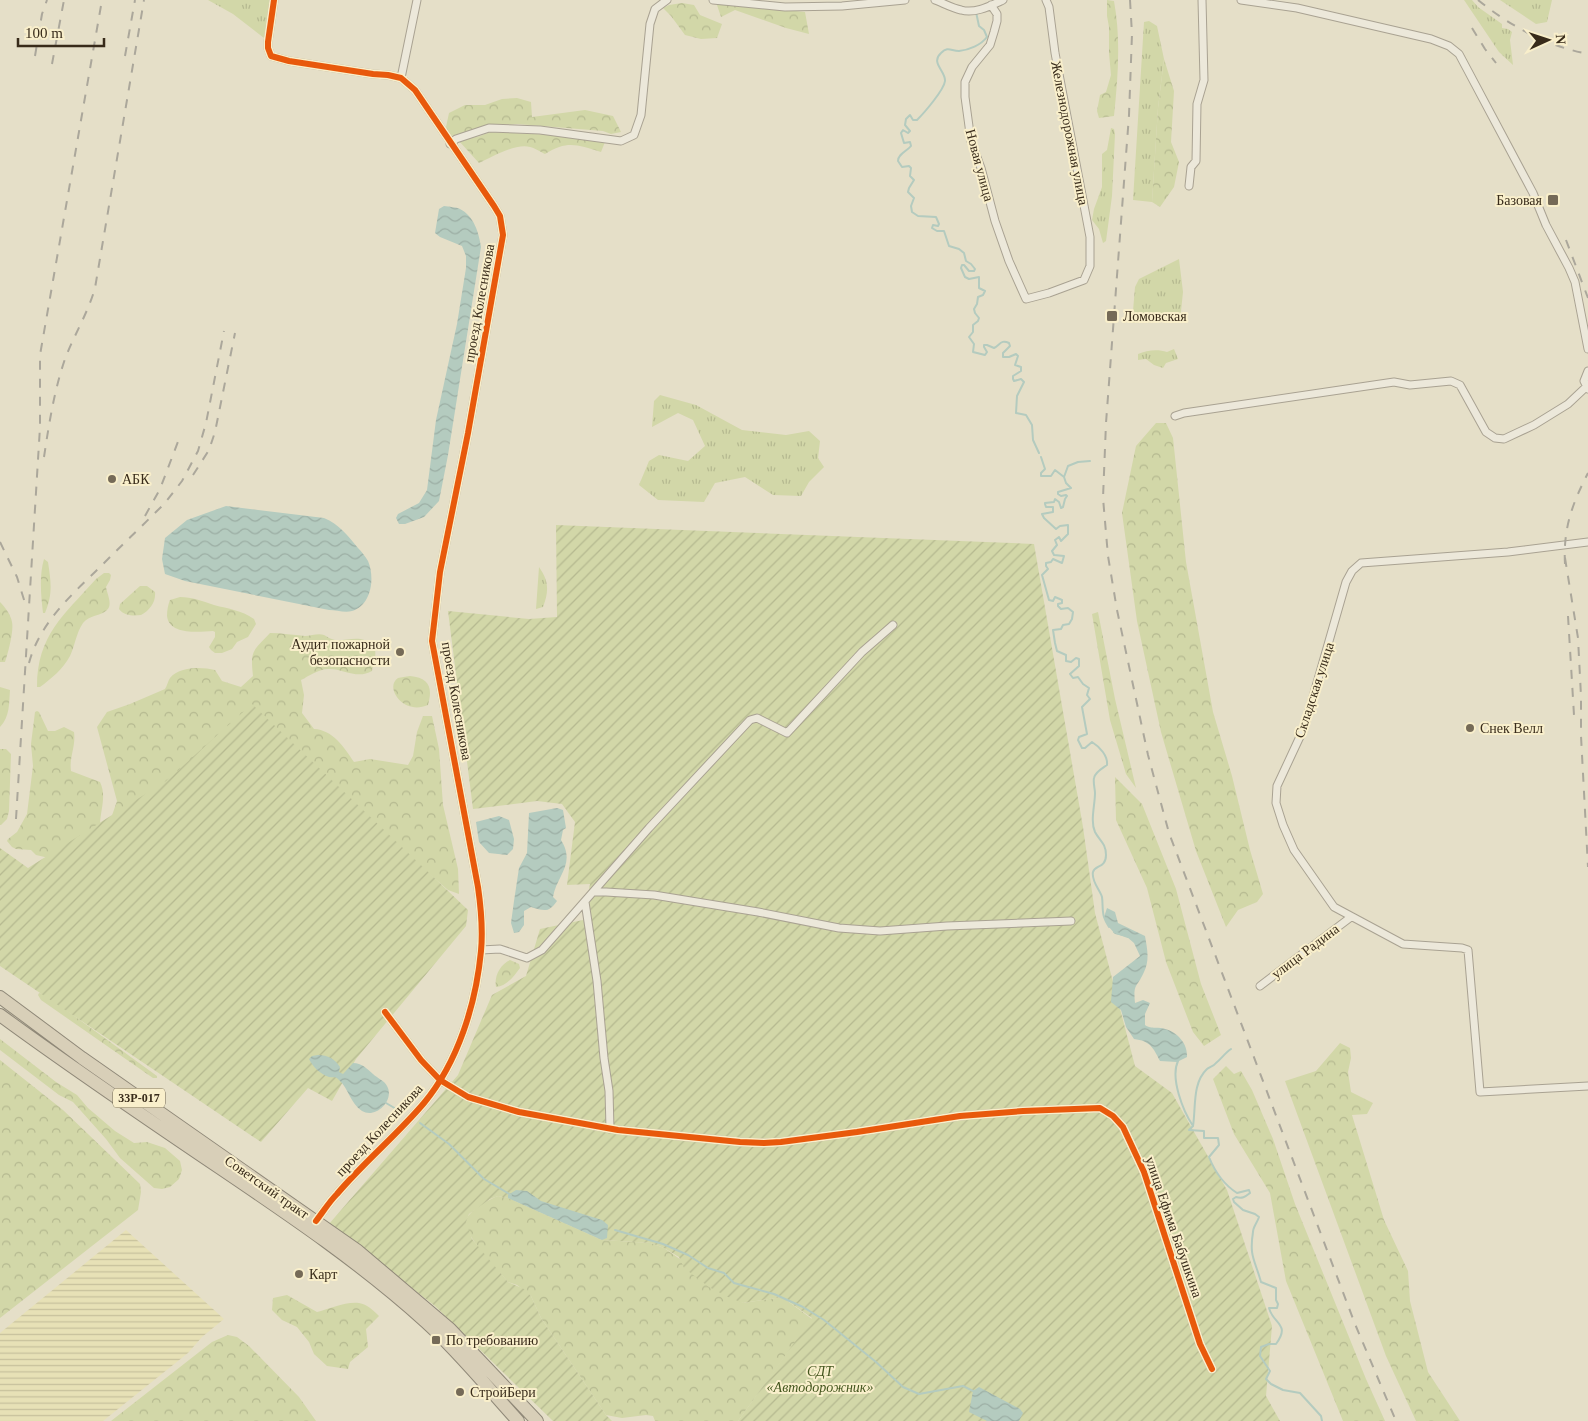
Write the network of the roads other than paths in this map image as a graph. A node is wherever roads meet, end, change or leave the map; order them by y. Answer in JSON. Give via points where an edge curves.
{"nodes":[{"id":1,"x":274,"y":0,"type":"edge"},
{"id":2,"x":417,"y":0,"type":"edge"},
{"id":3,"x":667,"y":0,"type":"edge"},
{"id":4,"x":714,"y":0,"type":"edge"},
{"id":5,"x":723,"y":0,"type":"edge"},
{"id":6,"x":905,"y":0,"type":"edge"},
{"id":7,"x":935,"y":0,"type":"edge"},
{"id":8,"x":1003,"y":0,"type":"edge"},
{"id":9,"x":1046,"y":0,"type":"edge"},
{"id":10,"x":1202,"y":0,"type":"edge"},
{"id":11,"x":1240,"y":0,"type":"edge"},
{"id":12,"x":990,"y":5,"type":"junction"},
{"id":13,"x":402,"y":78,"type":"junction"},
{"id":14,"x":450,"y":144,"type":"junction"},
{"id":15,"x":1189,"y":186,"type":"dead end"},
{"id":16,"x":1026,"y":299,"type":"joint"},
{"id":17,"x":1588,"y":349,"type":"edge"},
{"id":18,"x":1588,"y":371,"type":"edge"},
{"id":19,"x":1587,"y":388,"type":"edge"},
{"id":20,"x":1175,"y":416,"type":"dead end"},
{"id":21,"x":1588,"y":542,"type":"edge"},
{"id":22,"x":893,"y":625,"type":"dead end"},
{"id":23,"x":593,"y":892,"type":"junction"},
{"id":24,"x":585,"y":902,"type":"junction"},
{"id":25,"x":1350,"y":917,"type":"junction"},
{"id":26,"x":1071,"y":920,"type":"dead end"},
{"id":27,"x":481,"y":950,"type":"junction"},
{"id":28,"x":1260,"y":986,"type":"dead end"},
{"id":29,"x":0,"y":997,"type":"edge"},
{"id":30,"x":385,"y":1012,"type":"dead end"},
{"id":31,"x":0,"y":1015,"type":"edge"},
{"id":32,"x":440,"y":1080,"type":"junction"},
{"id":33,"x":1588,"y":1086,"type":"edge"},
{"id":34,"x":610,"y":1129,"type":"junction"},
{"id":35,"x":313,"y":1226,"type":"junction"},
{"id":36,"x":1212,"y":1370,"type":"dead end"},
{"id":37,"x":518,"y":1421,"type":"edge"},
{"id":38,"x":537,"y":1421,"type":"edge"}],
"edges":[{"from":1,"to":13,"type":"street","via":[[268,42],[271,56]]},
{"from":2,"to":13,"type":"street"},
{"from":3,"to":14,"type":"street","via":[[655,9],[650,24],[641,115],[634,136],[621,140],[540,130],[489,128]]},
{"from":4,"to":5,"type":"street"},
{"from":5,"to":6,"type":"street","via":[[795,7]]},
{"from":7,"to":12,"type":"street","via":[[961,10]]},
{"from":8,"to":12,"type":"street"},
{"from":9,"to":16,"type":"street","name":"Железнодорожная улица","via":[[1090,237],[1090,266],[1084,280]]},
{"from":10,"to":15,"type":"street","via":[[1204,80],[1197,104],[1196,161],[1191,167]]},
{"from":11,"to":17,"type":"street","via":[[1297,8],[1431,39],[1459,54],[1569,268],[1575,282]]},
{"from":12,"to":16,"type":"street","name":"Новая улица","via":[[997,14],[997,21],[990,45],[972,67],[965,82],[965,97],[971,141],[995,221]]},
{"from":13,"to":14,"type":"street","name":"проезд Колесникова","via":[[415,90]]},
{"from":14,"to":27,"type":"street","name":"проезд Колесникова","via":[[500,216],[503,235],[440,572],[432,641],[478,887]]},
{"from":18,"to":19,"type":"street","via":[[1584,382]]},
{"from":19,"to":20,"type":"street","via":[[1534,425],[1504,439],[1486,432],[1460,385],[1451,381],[1410,385],[1394,382]]},
{"from":21,"to":25,"type":"street","name":"Складская улица","via":[[1508,552],[1361,563],[1352,571],[1346,582],[1304,728],[1277,786],[1276,803],[1294,850],[1334,907]]},
{"from":22,"to":23,"type":"street","via":[[869,644],[787,733],[757,718],[750,720]]},
{"from":23,"to":24,"type":"street"},
{"from":23,"to":26,"type":"street","via":[[654,895],[839,928],[880,931]]},
{"from":24,"to":27,"type":"street","via":[[542,950],[527,958],[500,949]]},
{"from":24,"to":34,"type":"street","via":[[597,981]]},
{"from":25,"to":28,"type":"street","name":"улица Радина"},
{"from":25,"to":33,"type":"street","name":"Складская улица","via":[[1403,944],[1468,950],[1480,1092]]},
{"from":27,"to":32,"type":"street","name":"проезд Колесникова","via":[[467,1019]]},
{"from":29,"to":35,"type":"highway","name":"Советский тракт","number":"33Р-017"},
{"from":30,"to":32,"type":"street"},
{"from":31,"to":35,"type":"highway","name":"Советский тракт","number":"33Р-017","via":[[83,1075]]},
{"from":32,"to":34,"type":"street","via":[[468,1097],[519,1112]]},
{"from":32,"to":35,"type":"street","name":"проезд Колесникова","via":[[409,1120],[336,1194]]},
{"from":34,"to":36,"type":"street","name":"улица Ефима Бабушкина","via":[[740,1142],[781,1142],[960,1116],[1100,1108],[1110,1113],[1123,1127],[1140,1163],[1200,1344]]},
{"from":35,"to":37,"type":"highway","name":"Советский тракт","number":"33Р-017","via":[[426,1321]]},
{"from":35,"to":38,"type":"highway","name":"Советский тракт","number":"33Р-017","via":[[358,1251],[444,1324]]}]}
